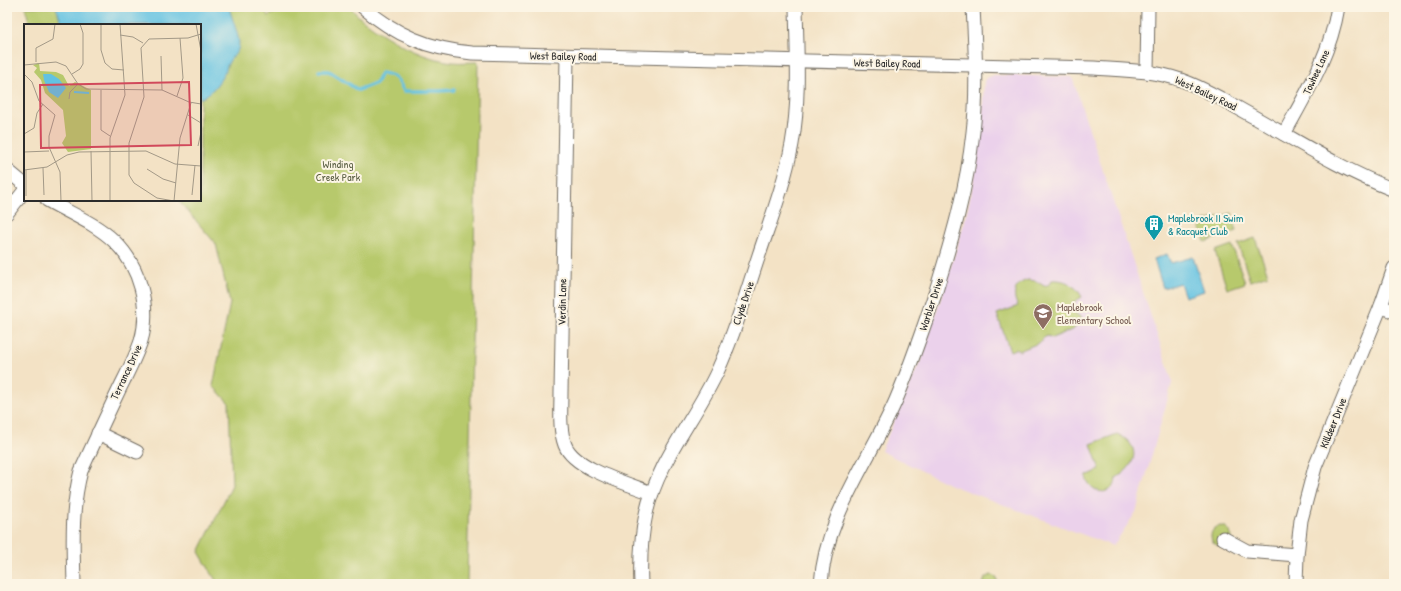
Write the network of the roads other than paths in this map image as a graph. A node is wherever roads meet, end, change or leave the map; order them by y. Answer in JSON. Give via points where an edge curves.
{"nodes":[{"id":1,"x":363,"y":7,"type":"edge"},
{"id":2,"x":796,"y":7,"type":"edge"},
{"id":3,"x":974,"y":7,"type":"edge"},
{"id":4,"x":1148,"y":7,"type":"edge"},
{"id":5,"x":1338,"y":7,"type":"edge"},
{"id":6,"x":567,"y":57,"type":"junction"},
{"id":7,"x":798,"y":61,"type":"junction"},
{"id":8,"x":975,"y":65,"type":"junction"},
{"id":9,"x":1147,"y":72,"type":"junction"},
{"id":10,"x":1284,"y":134,"type":"junction"},
{"id":11,"x":7,"y":170,"type":"edge"},
{"id":12,"x":24,"y":184,"type":"edge"},
{"id":13,"x":1394,"y":190,"type":"edge"},
{"id":14,"x":24,"y":191,"type":"edge"},
{"id":15,"x":49,"y":201,"type":"edge"},
{"id":16,"x":7,"y":214,"type":"edge"},
{"id":17,"x":1394,"y":268,"type":"edge"},
{"id":18,"x":1381,"y":306,"type":"junction"},
{"id":19,"x":1394,"y":312,"type":"edge"},
{"id":20,"x":98,"y":433,"type":"junction"},
{"id":21,"x":138,"y":452,"type":"dead end"},
{"id":22,"x":652,"y":493,"type":"junction"},
{"id":23,"x":1223,"y":538,"type":"dead end"},
{"id":24,"x":1297,"y":556,"type":"junction"},
{"id":25,"x":74,"y":584,"type":"edge"},
{"id":26,"x":641,"y":584,"type":"edge"},
{"id":27,"x":820,"y":584,"type":"edge"},
{"id":28,"x":1296,"y":584,"type":"edge"}],
"edges":[{"from":1,"to":6,"type":"street","name":"West Bailey Road","via":[[396,31],[435,47],[478,54]]},
{"from":2,"to":7,"type":"street","name":"Clyde Drive"},
{"from":3,"to":8,"type":"street","name":"Warbler Drive"},
{"from":4,"to":9,"type":"street"},
{"from":5,"to":10,"type":"street","name":"Towhee Lane","via":[[1319,71]]},
{"from":6,"to":7,"type":"street","name":"West Bailey Road"},
{"from":6,"to":22,"type":"street","name":"Verdin Lane","via":[[560,393],[563,436],[568,451],[586,466]]},
{"from":7,"to":8,"type":"street","name":"West Bailey Road"},
{"from":7,"to":22,"type":"street","name":"Clyde Drive","via":[[796,116],[787,167],[736,324],[718,370]]},
{"from":8,"to":9,"type":"street","name":"West Bailey Road"},
{"from":8,"to":27,"type":"street","name":"Warbler Drive","via":[[974,131],[965,189],[954,235],[896,399],[847,495],[830,535]]},
{"from":9,"to":10,"type":"street","name":"West Bailey Road","via":[[1175,78],[1215,95]]},
{"from":10,"to":13,"type":"street","name":"West Bailey Road","via":[[1355,173]]},
{"from":11,"to":12,"type":"street"},
{"from":14,"to":16,"type":"street"},
{"from":15,"to":20,"type":"street","name":"Terrance Drive","via":[[96,227],[114,241],[133,267],[143,296],[145,321],[139,345]]},
{"from":17,"to":18,"type":"street","name":"Killdeer Drive"},
{"from":18,"to":19,"type":"street"},
{"from":18,"to":24,"type":"street","name":"Killdeer Drive","via":[[1315,467],[1301,520]]},
{"from":20,"to":21,"type":"street"},
{"from":20,"to":25,"type":"street","name":"Terrance Drive","via":[[76,486],[73,522]]},
{"from":22,"to":26,"type":"street","name":"Clyde Drive","via":[[643,534]]},
{"from":23,"to":24,"type":"street","via":[[1247,551]]},
{"from":24,"to":28,"type":"street","name":"Killdeer Drive"}]}
